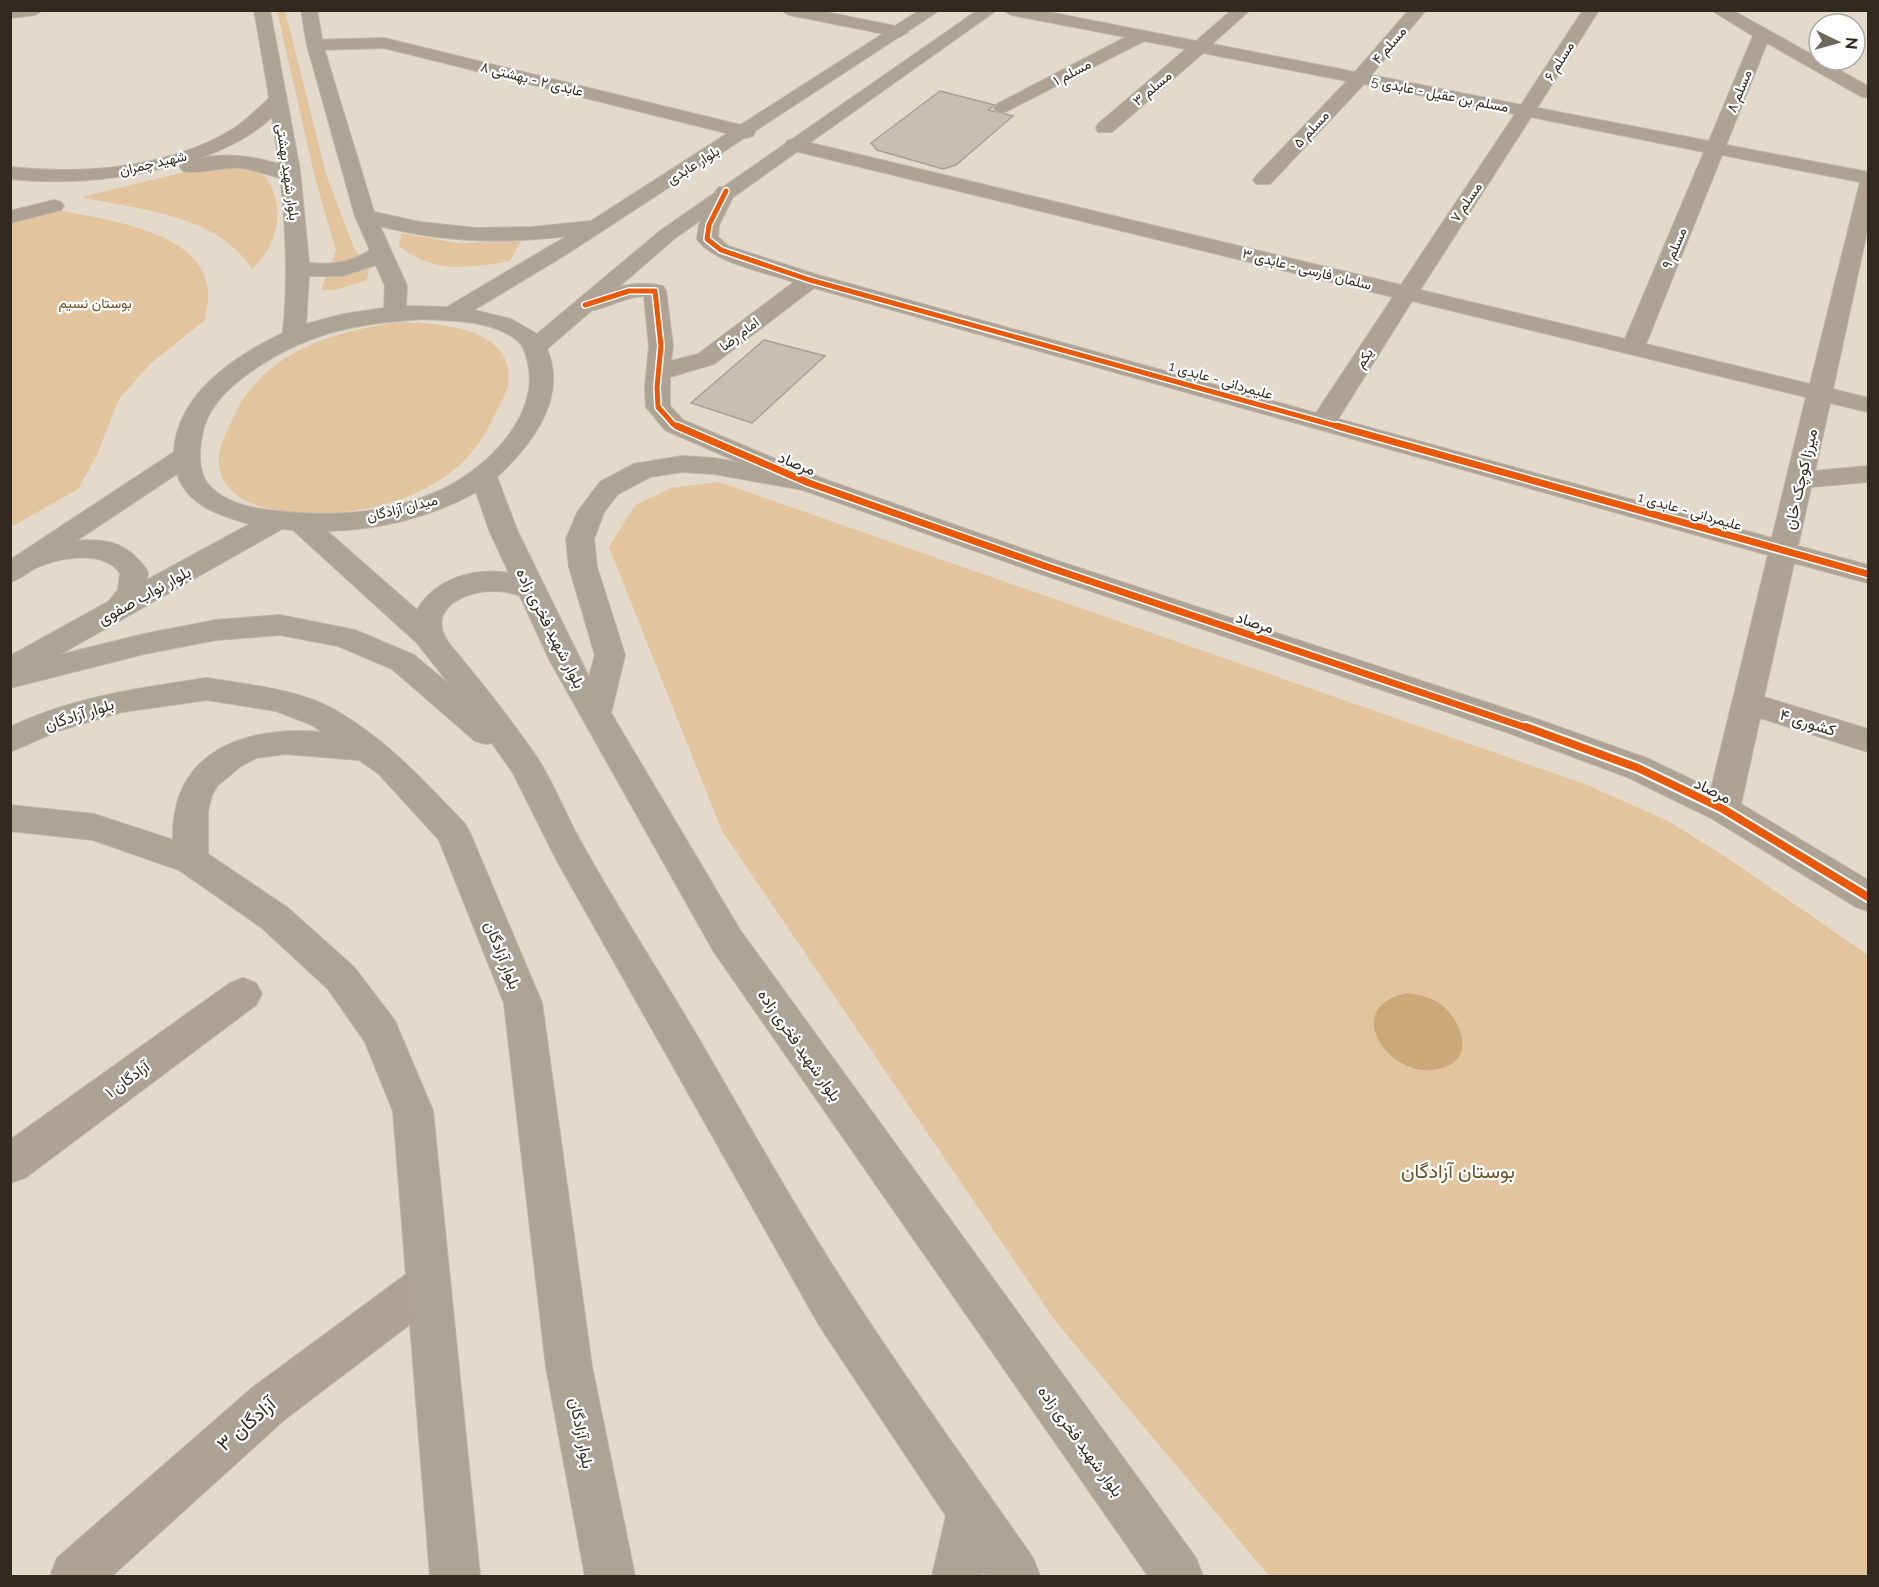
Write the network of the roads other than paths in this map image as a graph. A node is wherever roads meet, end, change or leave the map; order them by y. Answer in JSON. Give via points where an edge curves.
{"nodes":[{"id":1,"x":262,"y":10,"type":"edge"},
{"id":2,"x":309,"y":10,"type":"edge"},
{"id":3,"x":789,"y":10,"type":"edge"},
{"id":4,"x":932,"y":10,"type":"edge"},
{"id":5,"x":989,"y":10,"type":"edge"},
{"id":6,"x":1011,"y":10,"type":"edge"},
{"id":7,"x":1242,"y":10,"type":"edge"},
{"id":8,"x":1418,"y":10,"type":"edge"},
{"id":9,"x":1591,"y":10,"type":"edge"},
{"id":10,"x":1719,"y":10,"type":"edge"},
{"id":11,"x":35,"y":11,"type":"edge"},
{"id":12,"x":10,"y":13,"type":"edge"},
{"id":13,"x":900,"y":32,"type":"junction"},
{"id":14,"x":1762,"y":34,"type":"junction"},
{"id":15,"x":1141,"y":36,"type":"junction"},
{"id":16,"x":315,"y":45,"type":"junction"},
{"id":17,"x":1200,"y":47,"type":"junction"},
{"id":18,"x":1359,"y":79,"type":"junction"},
{"id":19,"x":1869,"y":93,"type":"edge"},
{"id":20,"x":278,"y":100,"type":"junction"},
{"id":21,"x":1003,"y":108,"type":"dead end"},
{"id":22,"x":1527,"y":111,"type":"junction"},
{"id":23,"x":1105,"y":128,"type":"dead end"},
{"id":24,"x":746,"y":132,"type":"junction"},
{"id":25,"x":794,"y":145,"type":"junction"},
{"id":26,"x":1716,"y":148,"type":"junction"},
{"id":27,"x":10,"y":173,"type":"edge"},
{"id":28,"x":289,"y":174,"type":"junction"},
{"id":29,"x":1869,"y":178,"type":"edge"},
{"id":30,"x":1263,"y":180,"type":"dead end"},
{"id":31,"x":1869,"y":184,"type":"edge"},
{"id":32,"x":10,"y":185,"type":"edge"},
{"id":33,"x":726,"y":191,"type":"junction"},
{"id":34,"x":54,"y":206,"type":"dead end"},
{"id":35,"x":365,"y":216,"type":"junction"},
{"id":36,"x":10,"y":217,"type":"edge"},
{"id":37,"x":596,"y":226,"type":"junction"},
{"id":38,"x":381,"y":252,"type":"junction"},
{"id":39,"x":298,"y":268,"type":"junction"},
{"id":40,"x":810,"y":280,"type":"junction"},
{"id":41,"x":1405,"y":293,"type":"junction"},
{"id":42,"x":585,"y":306,"type":"junction"},
{"id":43,"x":395,"y":313,"type":"junction"},
{"id":44,"x":451,"y":314,"type":"junction"},
{"id":45,"x":294,"y":335,"type":"junction"},
{"id":46,"x":535,"y":347,"type":"junction"},
{"id":47,"x":1633,"y":348,"type":"junction"},
{"id":48,"x":660,"y":372,"type":"junction"},
{"id":49,"x":1820,"y":394,"type":"junction"},
{"id":50,"x":1869,"y":405,"type":"edge"},
{"id":51,"x":1323,"y":422,"type":"junction"},
{"id":52,"x":186,"y":456,"type":"junction"},
{"id":53,"x":1869,"y":474,"type":"edge"},
{"id":54,"x":484,"y":476,"type":"junction"},
{"id":55,"x":1799,"y":480,"type":"junction"},
{"id":56,"x":809,"y":483,"type":"junction"},
{"id":57,"x":289,"y":521,"type":"junction"},
{"id":58,"x":1783,"y":551,"type":"junction"},
{"id":59,"x":34,"y":559,"type":"junction"},
{"id":60,"x":10,"y":573,"type":"edge"},
{"id":61,"x":1869,"y":574,"type":"edge"},
{"id":62,"x":531,"y":590,"type":"junction"},
{"id":63,"x":116,"y":612,"type":"junction"},
{"id":64,"x":427,"y":636,"type":"junction"},
{"id":65,"x":10,"y":670,"type":"edge"},
{"id":66,"x":10,"y":678,"type":"edge"},
{"id":67,"x":1748,"y":703,"type":"junction"},
{"id":68,"x":595,"y":714,"type":"junction"},
{"id":69,"x":10,"y":741,"type":"edge"},
{"id":70,"x":1869,"y":741,"type":"edge"},
{"id":71,"x":367,"y":749,"type":"junction"},
{"id":72,"x":526,"y":767,"type":"junction"},
{"id":73,"x":1723,"y":809,"type":"junction"},
{"id":74,"x":10,"y":818,"type":"edge"},
{"id":75,"x":191,"y":860,"type":"junction"},
{"id":76,"x":1869,"y":897,"type":"edge"},
{"id":77,"x":243,"y":994,"type":"dead end"},
{"id":78,"x":10,"y":1164,"type":"edge"},
{"id":79,"x":427,"y":1285,"type":"junction"},
{"id":80,"x":971,"y":1513,"type":"junction"},
{"id":81,"x":75,"y":1576,"type":"edge"},
{"id":82,"x":455,"y":1576,"type":"edge"},
{"id":83,"x":610,"y":1576,"type":"edge"},
{"id":84,"x":957,"y":1576,"type":"edge"},
{"id":85,"x":1015,"y":1576,"type":"edge"},
{"id":86,"x":1178,"y":1576,"type":"edge"}],
"edges":[{"from":1,"to":20,"type":"main road","name":"بلوار شهید بهشتی"},
{"from":2,"to":16,"type":"main road"},
{"from":3,"to":13,"type":"street"},
{"from":4,"to":13,"type":"main road","name":"بلوار عابدی"},
{"from":5,"to":25,"type":"main road"},
{"from":6,"to":15,"type":"street","name":"مسلم بن عقیل - عابدی 5"},
{"from":7,"to":17,"type":"street","name":"مسلم ۳"},
{"from":8,"to":18,"type":"street","name":"مسلم ۴"},
{"from":9,"to":22,"type":"street","name":"مسلم ۶"},
{"from":10,"to":14,"type":"street"},
{"from":11,"to":12,"type":"street"},
{"from":13,"to":24,"type":"main road","name":"بلوار عابدی"},
{"from":14,"to":19,"type":"street"},
{"from":14,"to":26,"type":"street","name":"مسلم ۸"},
{"from":15,"to":17,"type":"street","name":"مسلم بن عقیل - عابدی 5"},
{"from":15,"to":21,"type":"street","name":"مسلم ۱"},
{"from":16,"to":24,"type":"street","name":"عابدی ۲ - بهشتی ۸","via":[[384,43]]},
{"from":16,"to":35,"type":"main road"},
{"from":17,"to":18,"type":"street","name":"مسلم بن عقیل - عابدی 5"},
{"from":17,"to":23,"type":"street","name":"مسلم ۳"},
{"from":18,"to":22,"type":"street","name":"مسلم بن عقیل - عابدی 5"},
{"from":18,"to":30,"type":"street","name":"مسلم ۵"},
{"from":20,"to":27,"type":"street","name":"شهید چمران","via":[[240,133],[160,163],[84,174]]},
{"from":20,"to":28,"type":"main road","name":"بلوار شهید بهشتی"},
{"from":22,"to":26,"type":"street","name":"مسلم بن عقیل - عابدی 5"},
{"from":22,"to":41,"type":"street","name":"مسلم ۷"},
{"from":24,"to":37,"type":"main road","name":"بلوار عابدی"},
{"from":25,"to":33,"type":"main road"},
{"from":25,"to":41,"type":"street","name":"سلمان فارسی - عابدی ۳"},
{"from":26,"to":29,"type":"street","name":"مسلم بن عقیل - عابدی 5"},
{"from":26,"to":47,"type":"street","name":"مسلم ۹"},
{"from":28,"to":32,"type":"street","via":[[269,165],[217,162],[96,185]]},
{"from":28,"to":39,"type":"main road","name":"بلوار شهید بهشتی"},
{"from":31,"to":49,"type":"street","name":"میرزا کوچک خان"},
{"from":33,"to":40,"type":"street","name":"علیمردانی - عابدی 1","via":[[709,225],[707,239],[721,250]]},
{"from":33,"to":42,"type":"main road","via":[[639,257]]},
{"from":34,"to":36,"type":"street"},
{"from":35,"to":37,"type":"main road","via":[[431,232],[470,235],[533,234]]},
{"from":35,"to":38,"type":"main road"},
{"from":37,"to":44,"type":"main road","name":"بلوار عابدی"},
{"from":38,"to":39,"type":"main road","via":[[371,260],[333,271]]},
{"from":38,"to":43,"type":"main road","via":[[396,286]]},
{"from":39,"to":45,"type":"main road","name":"بلوار شهید بهشتی"},
{"from":40,"to":48,"type":"street","name":"امام رضا","via":[[706,359]]},
{"from":40,"to":51,"type":"street","name":"علیمردانی - عابدی 1"},
{"from":41,"to":47,"type":"street","name":"سلمان فارسی - عابدی ۳"},
{"from":41,"to":51,"type":"street","name":"یکم"},
{"from":42,"to":46,"type":"main road"},
{"from":42,"to":48,"type":"street","name":"مرصاد","via":[[631,290],[655,291]]},
{"from":43,"to":44,"type":"main road","name":"میدان آزادگان"},
{"from":43,"to":45,"type":"main road","name":"میدان آزادگان","via":[[357,318]]},
{"from":44,"to":46,"type":"main road","name":"میدان آزادگان","via":[[505,326],[526,336]]},
{"from":45,"to":52,"type":"main road","name":"میدان آزادگان","via":[[254,356],[219,385],[200,407],[189,430]]},
{"from":46,"to":54,"type":"main road","name":"میدان آزادگان","via":[[543,365],[543,387],[531,419],[515,444]]},
{"from":47,"to":49,"type":"street","name":"سلمان فارسی - عابدی ۳"},
{"from":48,"to":56,"type":"street","name":"مرصاد","via":[[658,407],[674,425]]},
{"from":49,"to":50,"type":"street","name":"سلمان فارسی - عابدی ۳"},
{"from":49,"to":55,"type":"street","name":"میرزا کوچک خان"},
{"from":51,"to":58,"type":"street","name":"علیمردانی - عابدی 1"},
{"from":52,"to":57,"type":"main road","name":"میدان آزادگان","via":[[199,492],[238,511]]},
{"from":52,"to":59,"type":"main road"},
{"from":53,"to":55,"type":"street"},
{"from":54,"to":57,"type":"main road","name":"میدان آزادگان","via":[[453,495],[416,508],[358,519]]},
{"from":54,"to":62,"type":"main road","name":"بلوار شهید فخری زاده","via":[[503,530]]},
{"from":55,"to":58,"type":"street","name":"میرزا کوچک خان"},
{"from":56,"to":68,"type":"main road","via":[[682,464],[643,470],[609,488],[591,511],[580,539],[583,567],[610,655]]},
{"from":56,"to":73,"type":"street","name":"مرصاد","via":[[1045,567],[1520,725],[1638,768]]},
{"from":57,"to":63,"type":"main road","name":"بلوار نواب صفوی"},
{"from":57,"to":64,"type":"main road"},
{"from":58,"to":61,"type":"street","name":"علیمردانی - عابدی 1"},
{"from":58,"to":67,"type":"street","name":"میرزا کوچک خان"},
{"from":59,"to":60,"type":"main road"},
{"from":59,"to":63,"type":"main road","via":[[68,550],[98,550],[122,557],[134,572],[132,591]]},
{"from":62,"to":64,"type":"main road","via":[[503,580],[486,580],[451,591],[428,613]]},
{"from":62,"to":68,"type":"main road","name":"بلوار شهید فخری زاده"},
{"from":63,"to":65,"type":"main road","name":"بلوار نواب صفوی"},
{"from":64,"to":72,"type":"main road"},
{"from":66,"to":72,"type":"main road","via":[[144,644],[216,630],[280,625],[345,637],[403,662]]},
{"from":67,"to":70,"type":"street","name":"کشوری ۴"},
{"from":67,"to":73,"type":"street","name":"میرزا کوچک خان"},
{"from":68,"to":86,"type":"main road","name":"بلوار شهید فخری زاده","via":[[727,941]]},
{"from":69,"to":71,"type":"main road","name":"بلوار آزادگان","via":[[47,723],[122,700],[207,689],[280,700],[323,717]]},
{"from":71,"to":75,"type":"main road","via":[[288,742],[254,745],[221,761],[202,781],[192,806]]},
{"from":71,"to":83,"type":"main road","name":"بلوار آزادگان","via":[[390,766],[453,833],[523,1003],[569,1367]]},
{"from":72,"to":80,"type":"main road","via":[[568,850],[835,1309]]},
{"from":73,"to":76,"type":"street","name":"مرصاد"},
{"from":74,"to":75,"type":"main road","via":[[94,827]]},
{"from":75,"to":79,"type":"main road","via":[[275,918],[341,978],[381,1033],[413,1111]]},
{"from":77,"to":78,"type":"street","name":"آزادگان ۱"},
{"from":79,"to":81,"type":"street","name":"آزادگان ۳","via":[[268,1404]]},
{"from":79,"to":82,"type":"main road"},
{"from":80,"to":84,"type":"main road"},
{"from":80,"to":85,"type":"main road"}]}
